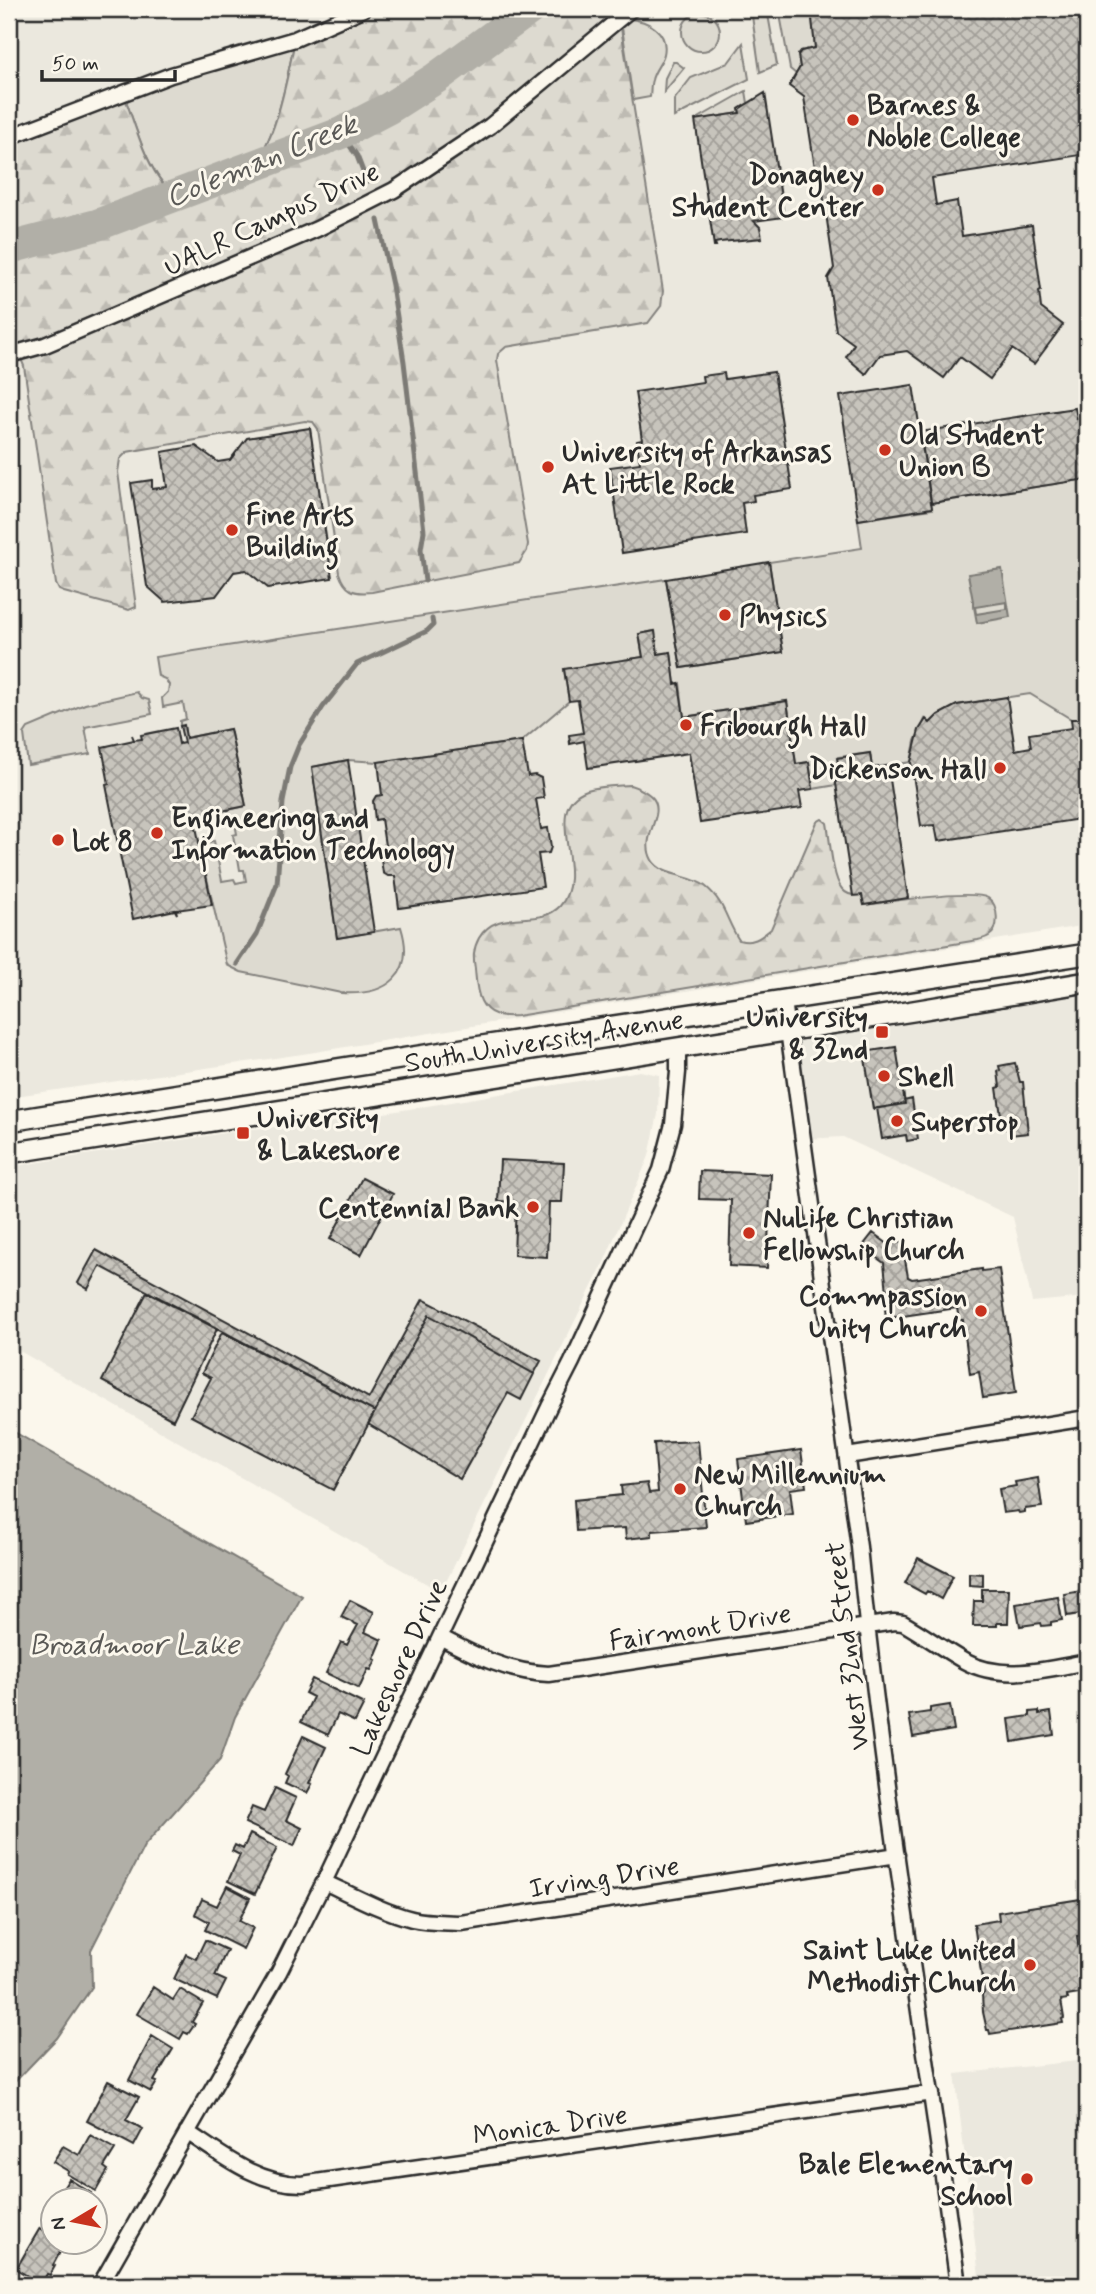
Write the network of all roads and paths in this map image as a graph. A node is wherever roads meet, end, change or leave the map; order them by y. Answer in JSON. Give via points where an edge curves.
{"nodes":[{"id":1,"x":363,"y":9,"type":"edge"},
{"id":2,"x":631,"y":9,"type":"edge"},
{"id":3,"x":9,"y":137,"type":"edge"},
{"id":4,"x":9,"y":355,"type":"edge"},
{"id":5,"x":1087,"y":954,"type":"edge"},
{"id":6,"x":1087,"y":982,"type":"edge"},
{"id":7,"x":784,"y":1000,"type":"junction"},
{"id":8,"x":788,"y":1030,"type":"junction"},
{"id":9,"x":678,"y":1047,"type":"junction"},
{"id":10,"x":9,"y":1121,"type":"edge"},
{"id":11,"x":9,"y":1153,"type":"edge"},
{"id":12,"x":1087,"y":1418,"type":"edge"},
{"id":13,"x":847,"y":1456,"type":"junction"},
{"id":14,"x":867,"y":1625,"type":"junction"},
{"id":15,"x":440,"y":1637,"type":"junction"},
{"id":16,"x":1087,"y":1662,"type":"edge"},
{"id":17,"x":897,"y":1855,"type":"junction"},
{"id":18,"x":324,"y":1882,"type":"junction"},
{"id":19,"x":932,"y":2093,"type":"junction"},
{"id":20,"x":187,"y":2132,"type":"junction"},
{"id":21,"x":100,"y":2285,"type":"edge"},
{"id":22,"x":958,"y":2285,"type":"edge"}],
"edges":[{"from":1,"to":3,"type":"street","via":[[295,39],[170,75]]},
{"from":2,"to":4,"type":"street","name":"UALR Campus Drive","via":[[490,126],[394,190],[317,229],[177,289],[45,345]]},
{"from":5,"to":7,"type":"main road","name":"South University Avenue"},
{"from":6,"to":8,"type":"main road","name":"South University Avenue"},
{"from":7,"to":8,"type":"street","name":"West 32nd Street"},
{"from":7,"to":10,"type":"main road","name":"South University Avenue"},
{"from":8,"to":9,"type":"main road","name":"South University Avenue"},
{"from":8,"to":13,"type":"street","name":"West 32nd Street"},
{"from":9,"to":11,"type":"main road","name":"South University Avenue"},
{"from":9,"to":15,"type":"street","name":"Lakeshore Drive","via":[[673,1124],[661,1170]]},
{"from":12,"to":13,"type":"street"},
{"from":13,"to":14,"type":"street","name":"West 32nd Street"},
{"from":14,"to":15,"type":"street","name":"Fairmont Drive","via":[[549,1674],[510,1669]]},
{"from":14,"to":16,"type":"street","name":"Fairmont Drive","via":[[903,1623],[965,1661],[1002,1673]]},
{"from":14,"to":17,"type":"street","name":"West 32nd Street"},
{"from":15,"to":18,"type":"street","name":"Lakeshore Drive"},
{"from":17,"to":18,"type":"street","name":"Irving Drive","via":[[461,1923],[402,1916]]},
{"from":17,"to":19,"type":"street","name":"West 32nd Street"},
{"from":18,"to":20,"type":"street","name":"Lakeshore Drive","via":[[246,2032]]},
{"from":19,"to":20,"type":"street","name":"Monica Drive","via":[[302,2184],[280,2182],[242,2168]]},
{"from":19,"to":22,"type":"street","name":"West 32nd Street"},
{"from":20,"to":21,"type":"street","name":"Lakeshore Drive"}]}
